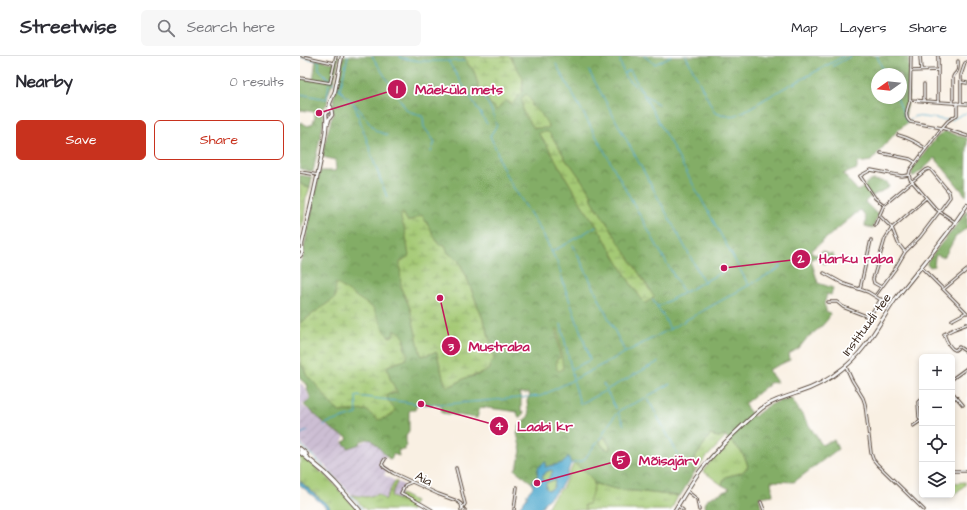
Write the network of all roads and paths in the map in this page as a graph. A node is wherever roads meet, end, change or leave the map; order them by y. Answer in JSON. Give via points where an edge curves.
{"nodes":[{"id":1,"x":302,"y":56,"type":"edge"},
{"id":2,"x":336,"y":56,"type":"edge"},
{"id":3,"x":342,"y":56,"type":"edge"},
{"id":4,"x":911,"y":56,"type":"edge"},
{"id":5,"x":920,"y":56,"type":"edge"},
{"id":6,"x":938,"y":56,"type":"edge"},
{"id":7,"x":958,"y":61,"type":"dead end"},
{"id":8,"x":967,"y":62,"type":"edge"},
{"id":9,"x":334,"y":63,"type":"junction"},
{"id":10,"x":921,"y":70,"type":"junction"},
{"id":11,"x":938,"y":70,"type":"junction"},
{"id":12,"x":911,"y":71,"type":"junction"},
{"id":13,"x":300,"y":78,"type":"edge"},
{"id":14,"x":961,"y":82,"type":"junction"},
{"id":15,"x":967,"y":83,"type":"edge"},
{"id":16,"x":924,"y":84,"type":"dead end"},
{"id":17,"x":910,"y":100,"type":"junction"},
{"id":18,"x":924,"y":101,"type":"junction"},
{"id":19,"x":938,"y":102,"type":"junction"},
{"id":20,"x":953,"y":103,"type":"junction"},
{"id":21,"x":958,"y":103,"type":"junction"},
{"id":22,"x":961,"y":103,"type":"junction"},
{"id":23,"x":967,"y":104,"type":"edge"},
{"id":24,"x":329,"y":112,"type":"junction"},
{"id":25,"x":326,"y":116,"type":"junction"},
{"id":26,"x":330,"y":117,"type":"junction"},
{"id":27,"x":942,"y":128,"type":"junction"},
{"id":28,"x":325,"y":134,"type":"junction"},
{"id":29,"x":898,"y":135,"type":"dead end"},
{"id":30,"x":967,"y":136,"type":"edge"},
{"id":31,"x":926,"y":148,"type":"junction"},
{"id":32,"x":881,"y":153,"type":"dead end"},
{"id":33,"x":915,"y":162,"type":"junction"},
{"id":34,"x":300,"y":172,"type":"edge"},
{"id":35,"x":909,"y":174,"type":"junction"},
{"id":36,"x":318,"y":176,"type":"junction"},
{"id":37,"x":912,"y":181,"type":"junction"},
{"id":38,"x":926,"y":197,"type":"junction"},
{"id":39,"x":884,"y":205,"type":"junction"},
{"id":40,"x":967,"y":205,"type":"edge"},
{"id":41,"x":940,"y":212,"type":"junction"},
{"id":42,"x":879,"y":215,"type":"junction"},
{"id":43,"x":955,"y":222,"type":"junction"},
{"id":44,"x":875,"y":225,"type":"dead end"},
{"id":45,"x":892,"y":228,"type":"junction"},
{"id":46,"x":871,"y":240,"type":"dead end"},
{"id":47,"x":301,"y":250,"type":"edge"},
{"id":48,"x":904,"y":252,"type":"junction"},
{"id":49,"x":300,"y":256,"type":"edge"},
{"id":50,"x":921,"y":267,"type":"junction"},
{"id":51,"x":967,"y":270,"type":"edge"},
{"id":52,"x":824,"y":274,"type":"dead end"},
{"id":53,"x":881,"y":287,"type":"junction"},
{"id":54,"x":860,"y":289,"type":"junction"},
{"id":55,"x":943,"y":289,"type":"junction"},
{"id":56,"x":875,"y":296,"type":"junction"},
{"id":57,"x":881,"y":300,"type":"junction"},
{"id":58,"x":828,"y":302,"type":"dead end"},
{"id":59,"x":891,"y":306,"type":"junction"},
{"id":60,"x":967,"y":313,"type":"edge"},
{"id":61,"x":952,"y":320,"type":"dead end"},
{"id":62,"x":967,"y":324,"type":"edge"},
{"id":63,"x":967,"y":350,"type":"edge"},
{"id":64,"x":846,"y":367,"type":"junction"},
{"id":65,"x":967,"y":368,"type":"edge"},
{"id":66,"x":955,"y":377,"type":"edge"},
{"id":67,"x":956,"y":397,"type":"edge"},
{"id":68,"x":919,"y":401,"type":"edge"},
{"id":69,"x":962,"y":404,"type":"dead end"},
{"id":70,"x":919,"y":417,"type":"edge"},
{"id":71,"x":919,"y":422,"type":"edge"},
{"id":72,"x":913,"y":426,"type":"dead end"},
{"id":73,"x":300,"y":449,"type":"edge"},
{"id":74,"x":300,"y":452,"type":"edge"},
{"id":75,"x":385,"y":459,"type":"dead end"},
{"id":76,"x":456,"y":468,"type":"dead end"},
{"id":77,"x":955,"y":471,"type":"edge"},
{"id":78,"x":967,"y":471,"type":"edge"},
{"id":79,"x":324,"y":472,"type":"junction"},
{"id":80,"x":412,"y":482,"type":"junction"},
{"id":81,"x":517,"y":487,"type":"dead end"},
{"id":82,"x":687,"y":491,"type":"junction"},
{"id":83,"x":762,"y":502,"type":"dead end"},
{"id":84,"x":678,"y":506,"type":"junction"},
{"id":85,"x":463,"y":509,"type":"edge"},
{"id":86,"x":359,"y":510,"type":"edge"},
{"id":87,"x":432,"y":510,"type":"edge"},
{"id":88,"x":514,"y":510,"type":"edge"},
{"id":89,"x":675,"y":510,"type":"edge"},
{"id":90,"x":683,"y":510,"type":"edge"},
{"id":91,"x":699,"y":510,"type":"edge"},
{"id":92,"x":764,"y":510,"type":"edge"},
{"id":93,"x":924,"y":510,"type":"edge"}],
"edges":[{"from":1,"to":9,"type":"street"},
{"from":2,"to":9,"type":"street"},
{"from":3,"to":24,"type":"street"},
{"from":4,"to":12,"type":"street"},
{"from":5,"to":10,"type":"street"},
{"from":6,"to":11,"type":"street"},
{"from":7,"to":20,"type":"street","via":[[958,70],[954,75]]},
{"from":8,"to":14,"type":"street","via":[[963,67]]},
{"from":9,"to":13,"type":"street","via":[[330,83]]},
{"from":10,"to":11,"type":"street"},
{"from":10,"to":12,"type":"street"},
{"from":11,"to":19,"type":"street"},
{"from":12,"to":17,"type":"street"},
{"from":14,"to":15,"type":"street"},
{"from":14,"to":22,"type":"street"},
{"from":16,"to":18,"type":"street"},
{"from":17,"to":18,"type":"street"},
{"from":17,"to":27,"type":"street","via":[[906,116],[909,121]]},
{"from":18,"to":19,"type":"street"},
{"from":19,"to":20,"type":"street"},
{"from":20,"to":21,"type":"street"},
{"from":21,"to":22,"type":"street"},
{"from":21,"to":27,"type":"street","via":[[957,115]]},
{"from":22,"to":23,"type":"street"},
{"from":24,"to":25,"type":"street"},
{"from":24,"to":26,"type":"street","via":[[332,115]]},
{"from":25,"to":26,"type":"street"},
{"from":25,"to":28,"type":"street"},
{"from":26,"to":28,"type":"street"},
{"from":27,"to":30,"type":"street"},
{"from":27,"to":31,"type":"street"},
{"from":28,"to":36,"type":"street"},
{"from":29,"to":31,"type":"street","via":[[916,141]]},
{"from":31,"to":33,"type":"street"},
{"from":32,"to":33,"type":"street"},
{"from":33,"to":35,"type":"street"},
{"from":34,"to":36,"type":"street"},
{"from":35,"to":37,"type":"street"},
{"from":35,"to":39,"type":"street","via":[[902,176],[871,170],[860,176],[875,198]]},
{"from":36,"to":47,"type":"street"},
{"from":37,"to":38,"type":"street"},
{"from":37,"to":39,"type":"street"},
{"from":37,"to":41,"type":"street","via":[[926,170],[931,170],[950,192],[950,197]]},
{"from":38,"to":41,"type":"street"},
{"from":38,"to":45,"type":"street"},
{"from":39,"to":42,"type":"street"},
{"from":40,"to":43,"type":"street","name":"Instituudi tee"},
{"from":41,"to":43,"type":"street"},
{"from":41,"to":48,"type":"street"},
{"from":42,"to":44,"type":"street"},
{"from":42,"to":45,"type":"street"},
{"from":43,"to":50,"type":"street","name":"Instituudi tee"},
{"from":45,"to":48,"type":"street"},
{"from":45,"to":53,"type":"street","via":[[885,238],[873,279]]},
{"from":46,"to":54,"type":"street"},
{"from":47,"to":49,"type":"street"},
{"from":48,"to":53,"type":"street"},
{"from":50,"to":55,"type":"street"},
{"from":50,"to":59,"type":"street","name":"Instituudi tee"},
{"from":51,"to":55,"type":"street"},
{"from":52,"to":54,"type":"street"},
{"from":53,"to":56,"type":"street"},
{"from":54,"to":56,"type":"street"},
{"from":55,"to":60,"type":"street"},
{"from":56,"to":57,"type":"street"},
{"from":57,"to":58,"type":"street","via":[[869,316],[843,307],[837,302]]},
{"from":57,"to":59,"type":"street"},
{"from":59,"to":64,"type":"street","name":"Instituudi tee","via":[[865,345]]},
{"from":60,"to":61,"type":"street"},
{"from":62,"to":63,"type":"street","via":[[944,334],[952,349],[959,347]]},
{"from":64,"to":82,"type":"street","name":"Instituudi tee","via":[[817,385],[766,405],[713,456]]},
{"from":64,"to":93,"type":"street","via":[[865,404],[873,460]]},
{"from":65,"to":66,"type":"street"},
{"from":67,"to":69,"type":"street"},
{"from":68,"to":70,"type":"street"},
{"from":71,"to":72,"type":"street"},
{"from":73,"to":79,"type":"main road"},
{"from":74,"to":79,"type":"main road"},
{"from":75,"to":80,"type":"street","name":"Aia","via":[[383,467]]},
{"from":76,"to":85,"type":"street"},
{"from":77,"to":78,"type":"street"},
{"from":79,"to":86,"type":"main road"},
{"from":80,"to":85,"type":"street","name":"Aia","via":[[457,501]]},
{"from":80,"to":87,"type":"street","via":[[405,485],[401,493]]},
{"from":81,"to":88,"type":"street"},
{"from":82,"to":84,"type":"street","name":"Instituudi tee"},
{"from":82,"to":91,"type":"street","via":[[697,499]]},
{"from":83,"to":92,"type":"street"},
{"from":84,"to":89,"type":"street","name":"Instituudi tee"},
{"from":84,"to":90,"type":"street"}]}
